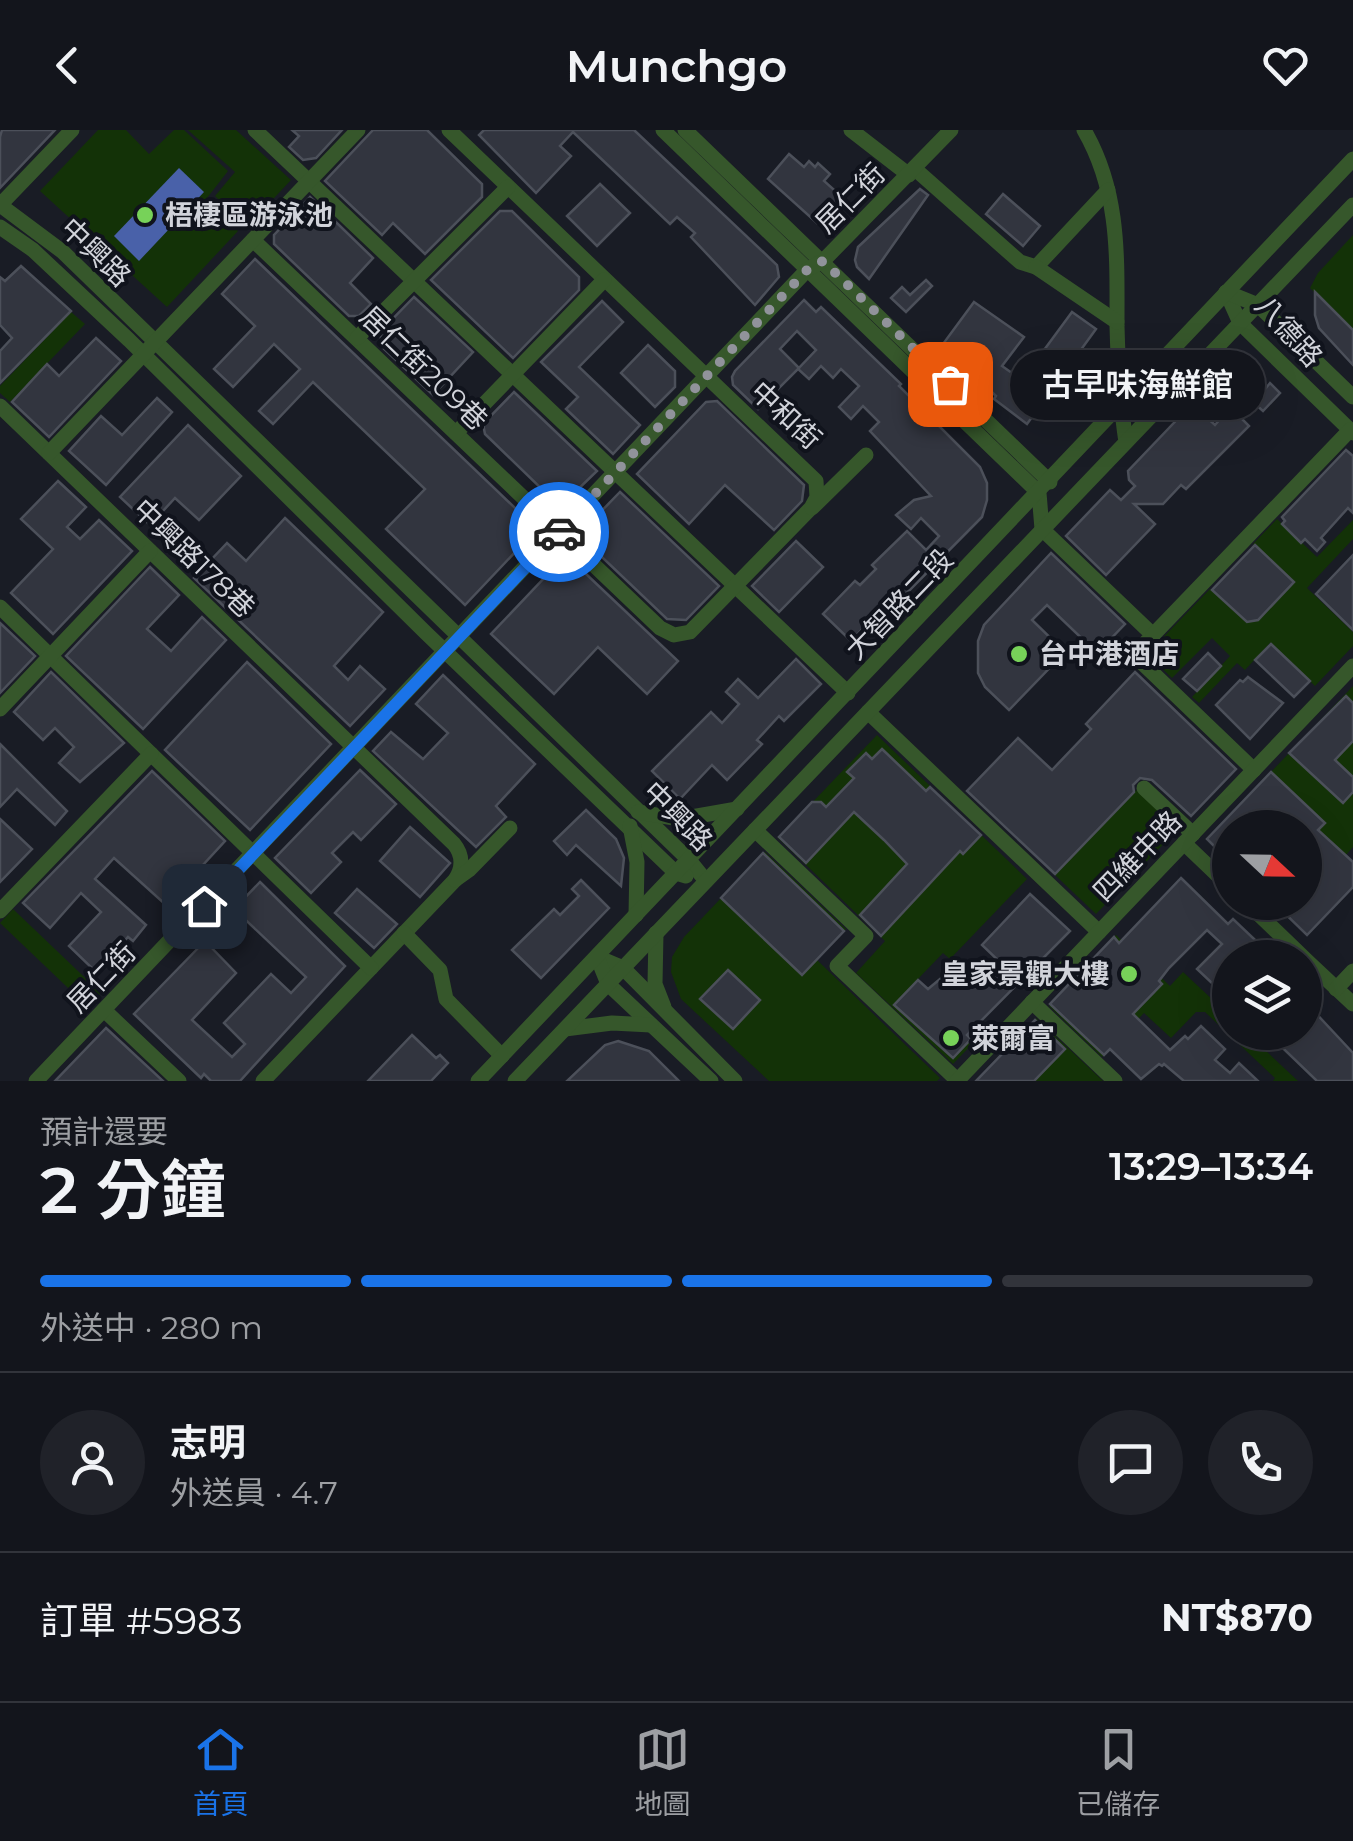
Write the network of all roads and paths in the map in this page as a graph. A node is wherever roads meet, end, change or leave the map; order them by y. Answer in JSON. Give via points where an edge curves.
{"nodes":[{"id":1,"x":72,"y":130,"type":"edge"},
{"id":2,"x":254,"y":130,"type":"edge"},
{"id":3,"x":358,"y":130,"type":"edge"},
{"id":4,"x":449,"y":130,"type":"edge"},
{"id":5,"x":663,"y":130,"type":"edge"},
{"id":6,"x":851,"y":130,"type":"edge"},
{"id":7,"x":927,"y":130,"type":"edge"},
{"id":8,"x":1084,"y":130,"type":"edge"},
{"id":9,"x":693,"y":133,"type":"edge"},
{"id":10,"x":946,"y":136,"type":"edge"},
{"id":11,"x":1353,"y":159,"type":"edge"},
{"id":12,"x":912,"y":172,"type":"junction"},
{"id":13,"x":310,"y":180,"type":"junction"},
{"id":14,"x":508,"y":187,"type":"junction"},
{"id":15,"x":1108,"y":190,"type":"junction"},
{"id":16,"x":0,"y":205,"type":"edge"},
{"id":17,"x":1353,"y":205,"type":"edge"},
{"id":18,"x":0,"y":227,"type":"edge"},
{"id":19,"x":253,"y":240,"type":"junction"},
{"id":20,"x":816,"y":265,"type":"junction"},
{"id":21,"x":1036,"y":267,"type":"junction"},
{"id":22,"x":415,"y":280,"type":"junction"},
{"id":23,"x":604,"y":280,"type":"junction"},
{"id":24,"x":1226,"y":292,"type":"junction"},
{"id":25,"x":1258,"y":304,"type":"junction"},
{"id":26,"x":1118,"y":322,"type":"junction"},
{"id":27,"x":1240,"y":323,"type":"junction"},
{"id":28,"x":357,"y":338,"type":"junction"},
{"id":29,"x":149,"y":350,"type":"junction"},
{"id":30,"x":513,"y":374,"type":"junction"},
{"id":31,"x":707,"y":377,"type":"junction"},
{"id":32,"x":1353,"y":397,"type":"edge"},
{"id":33,"x":0,"y":406,"type":"edge"},
{"id":34,"x":1120,"y":406,"type":"junction"},
{"id":35,"x":1351,"y":431,"type":"edge"},
{"id":36,"x":456,"y":433,"type":"junction"},
{"id":37,"x":1126,"y":442,"type":"junction"},
{"id":38,"x":49,"y":453,"type":"junction"},
{"id":39,"x":866,"y":455,"type":"dead end"},
{"id":40,"x":617,"y":472,"type":"junction"},
{"id":41,"x":1044,"y":487,"type":"junction"},
{"id":42,"x":811,"y":508,"type":"junction"},
{"id":43,"x":1042,"y":529,"type":"junction"},
{"id":44,"x":560,"y":532,"type":"junction"},
{"id":45,"x":150,"y":551,"type":"junction"},
{"id":46,"x":736,"y":586,"type":"junction"},
{"id":47,"x":0,"y":606,"type":"edge"},
{"id":48,"x":1153,"y":635,"type":"junction"},
{"id":49,"x":458,"y":638,"type":"junction"},
{"id":50,"x":445,"y":651,"type":"junction"},
{"id":51,"x":50,"y":656,"type":"junction"},
{"id":52,"x":1353,"y":666,"type":"edge"},
{"id":53,"x":848,"y":694,"type":"junction"},
{"id":54,"x":0,"y":709,"type":"edge"},
{"id":55,"x":868,"y":712,"type":"junction"},
{"id":56,"x":354,"y":748,"type":"junction"},
{"id":57,"x":151,"y":754,"type":"junction"},
{"id":58,"x":1254,"y":770,"type":"junction"},
{"id":59,"x":1144,"y":788,"type":"dead end"},
{"id":60,"x":738,"y":809,"type":"junction"},
{"id":61,"x":634,"y":819,"type":"junction"},
{"id":62,"x":510,"y":828,"type":"dead end"},
{"id":63,"x":755,"y":830,"type":"junction"},
{"id":64,"x":1188,"y":839,"type":"junction"},
{"id":65,"x":253,"y":854,"type":"junction"},
{"id":66,"x":689,"y":860,"type":"junction"},
{"id":67,"x":1212,"y":866,"type":"edge"},
{"id":68,"x":676,"y":873,"type":"junction"},
{"id":69,"x":455,"y":880,"type":"junction"},
{"id":70,"x":706,"y":881,"type":"junction"},
{"id":71,"x":0,"y":911,"type":"edge"},
{"id":72,"x":636,"y":915,"type":"junction"},
{"id":73,"x":1265,"y":920,"type":"edge"},
{"id":74,"x":1099,"y":932,"type":"junction"},
{"id":75,"x":404,"y":933,"type":"junction"},
{"id":76,"x":656,"y":934,"type":"junction"},
{"id":77,"x":1285,"y":940,"type":"edge"},
{"id":78,"x":597,"y":956,"type":"junction"},
{"id":79,"x":371,"y":968,"type":"junction"},
{"id":80,"x":624,"y":968,"type":"junction"},
{"id":81,"x":1353,"y":971,"type":"edge"},
{"id":82,"x":1322,"y":975,"type":"edge"},
{"id":83,"x":608,"y":984,"type":"junction"},
{"id":84,"x":1336,"y":988,"type":"junction"},
{"id":85,"x":1032,"y":1002,"type":"junction"},
{"id":86,"x":1353,"y":1004,"type":"edge"},
{"id":87,"x":104,"y":1010,"type":"junction"},
{"id":88,"x":668,"y":1015,"type":"junction"},
{"id":89,"x":651,"y":1025,"type":"junction"},
{"id":90,"x":565,"y":1029,"type":"junction"},
{"id":91,"x":502,"y":1056,"type":"junction"},
{"id":92,"x":721,"y":1074,"type":"edge"},
{"id":93,"x":36,"y":1081,"type":"edge"},
{"id":94,"x":180,"y":1081,"type":"edge"},
{"id":95,"x":263,"y":1081,"type":"edge"},
{"id":96,"x":478,"y":1081,"type":"edge"},
{"id":97,"x":516,"y":1081,"type":"edge"},
{"id":98,"x":711,"y":1081,"type":"edge"},
{"id":99,"x":736,"y":1081,"type":"edge"},
{"id":100,"x":957,"y":1081,"type":"edge"},
{"id":101,"x":1115,"y":1081,"type":"edge"}],
"edges":[{"from":1,"to":16,"type":"street"},
{"from":2,"to":13,"type":"street"},
{"from":3,"to":13,"type":"street"},
{"from":4,"to":14,"type":"street","name":"中和街"},
{"from":5,"to":20,"type":"street"},
{"from":6,"to":12,"type":"street"},
{"from":7,"to":10,"type":"street"},
{"from":8,"to":15,"type":"street"},
{"from":9,"to":20,"type":"street"},
{"from":10,"to":12,"type":"street","name":"居仁街"},
{"from":11,"to":24,"type":"street","name":"大智路二段"},
{"from":12,"to":20,"type":"street","name":"居仁街"},
{"from":12,"to":21,"type":"street","via":[[1020,262]]},
{"from":13,"to":19,"type":"street"},
{"from":13,"to":22,"type":"street"},
{"from":14,"to":22,"type":"street"},
{"from":14,"to":23,"type":"street","name":"中和街"},
{"from":15,"to":21,"type":"street"},
{"from":15,"to":26,"type":"street","via":[[1119,258]]},
{"from":16,"to":29,"type":"street","name":"中興路","via":[[63,252]]},
{"from":17,"to":25,"type":"street","name":"大智路二段"},
{"from":18,"to":29,"type":"street","name":"中興路"},
{"from":19,"to":28,"type":"street","name":"居仁街209巷"},
{"from":19,"to":29,"type":"street"},
{"from":20,"to":31,"type":"street","name":"居仁街"},
{"from":20,"to":41,"type":"street"},
{"from":21,"to":26,"type":"street"},
{"from":22,"to":28,"type":"street"},
{"from":22,"to":30,"type":"street"},
{"from":23,"to":30,"type":"street"},
{"from":23,"to":31,"type":"street","name":"中和街"},
{"from":24,"to":25,"type":"street","name":"八德路"},
{"from":24,"to":27,"type":"street","name":"八德路"},
{"from":24,"to":34,"type":"street","name":"大智路二段"},
{"from":25,"to":27,"type":"street","name":"大智路二段"},
{"from":25,"to":32,"type":"street","name":"八德路"},
{"from":26,"to":34,"type":"street"},
{"from":27,"to":35,"type":"street","name":"八德路"},
{"from":27,"to":37,"type":"street","name":"大智路二段"},
{"from":28,"to":36,"type":"street","name":"居仁街209巷"},
{"from":29,"to":38,"type":"street"},
{"from":29,"to":49,"type":"street","name":"中興路"},
{"from":29,"to":50,"type":"street","name":"中興路"},
{"from":30,"to":36,"type":"street"},
{"from":30,"to":40,"type":"street"},
{"from":31,"to":40,"type":"street","name":"居仁街"},
{"from":31,"to":42,"type":"street","name":"中和街","via":[[810,472],[818,490]]},
{"from":33,"to":38,"type":"street","name":"中興路178巷"},
{"from":34,"to":37,"type":"street"},
{"from":34,"to":41,"type":"street","name":"大智路二段"},
{"from":35,"to":48,"type":"street"},
{"from":36,"to":44,"type":"street","name":"居仁街209巷"},
{"from":37,"to":43,"type":"street","name":"大智路二段"},
{"from":38,"to":45,"type":"street","name":"中興路178巷"},
{"from":39,"to":42,"type":"street"},
{"from":40,"to":44,"type":"street","name":"居仁街"},
{"from":40,"to":46,"type":"street"},
{"from":41,"to":43,"type":"street"},
{"from":41,"to":53,"type":"street","name":"大智路二段"},
{"from":42,"to":46,"type":"street"},
{"from":43,"to":48,"type":"street"},
{"from":43,"to":55,"type":"street","name":"大智路二段"},
{"from":44,"to":46,"type":"street","via":[[668,633],[693,630]]},
{"from":44,"to":49,"type":"street","name":"居仁街"},
{"from":45,"to":51,"type":"street"},
{"from":45,"to":56,"type":"street","name":"中興路178巷"},
{"from":46,"to":53,"type":"street"},
{"from":47,"to":51,"type":"street"},
{"from":48,"to":58,"type":"street","via":[[1134,656]]},
{"from":49,"to":50,"type":"street","name":"居仁街"},
{"from":49,"to":61,"type":"street","name":"中興路"},
{"from":50,"to":56,"type":"street","name":"居仁街"},
{"from":50,"to":61,"type":"street","name":"中興路"},
{"from":51,"to":54,"type":"street"},
{"from":51,"to":57,"type":"street"},
{"from":52,"to":58,"type":"street","name":"四維中路"},
{"from":53,"to":60,"type":"street","name":"大智路二段"},
{"from":55,"to":63,"type":"street","name":"大智路二段"},
{"from":55,"to":74,"type":"street"},
{"from":56,"to":65,"type":"street","name":"居仁街"},
{"from":56,"to":69,"type":"street","name":"中興路178巷","via":[[457,848]]},
{"from":57,"to":65,"type":"street"},
{"from":57,"to":71,"type":"street"},
{"from":58,"to":64,"type":"street","name":"四維中路"},
{"from":59,"to":64,"type":"street"},
{"from":60,"to":61,"type":"street","via":[[680,820]]},
{"from":60,"to":66,"type":"street","name":"大智路二段"},
{"from":61,"to":66,"type":"street","name":"中興路"},
{"from":61,"to":68,"type":"street","name":"中興路"},
{"from":61,"to":72,"type":"street"},
{"from":62,"to":69,"type":"street"},
{"from":63,"to":70,"type":"street","name":"大智路二段"},
{"from":63,"to":100,"type":"street","via":[[866,936],[837,966]]},
{"from":64,"to":67,"type":"street"},
{"from":64,"to":74,"type":"street","name":"四維中路"},
{"from":65,"to":79,"type":"street"},
{"from":65,"to":87,"type":"street","name":"居仁街"},
{"from":66,"to":68,"type":"street","name":"大智路二段"},
{"from":66,"to":70,"type":"street","name":"中興路"},
{"from":68,"to":70,"type":"street","name":"中興路"},
{"from":68,"to":72,"type":"street","name":"大智路二段"},
{"from":69,"to":75,"type":"street"},
{"from":70,"to":76,"type":"street","name":"大智路二段"},
{"from":72,"to":78,"type":"street","name":"大智路二段"},
{"from":73,"to":77,"type":"street"},
{"from":74,"to":85,"type":"street","name":"四維中路"},
{"from":75,"to":79,"type":"street"},
{"from":75,"to":91,"type":"street","via":[[440,970],[446,999]]},
{"from":76,"to":80,"type":"street","name":"大智路二段"},
{"from":76,"to":88,"type":"street","via":[[655,984]]},
{"from":78,"to":80,"type":"street"},
{"from":78,"to":83,"type":"street"},
{"from":78,"to":91,"type":"street","name":"大智路二段"},
{"from":79,"to":95,"type":"street"},
{"from":80,"to":83,"type":"street","name":"大智路二段"},
{"from":80,"to":88,"type":"street"},
{"from":81,"to":84,"type":"street"},
{"from":82,"to":84,"type":"street"},
{"from":83,"to":89,"type":"street"},
{"from":83,"to":90,"type":"street","name":"大智路二段"},
{"from":84,"to":86,"type":"street"},
{"from":85,"to":100,"type":"street","name":"四維中路"},
{"from":85,"to":101,"type":"street"},
{"from":87,"to":93,"type":"street","name":"居仁街"},
{"from":87,"to":94,"type":"street"},
{"from":88,"to":92,"type":"street"},
{"from":89,"to":90,"type":"street"},
{"from":89,"to":98,"type":"street"},
{"from":90,"to":97,"type":"street","name":"大智路二段"},
{"from":91,"to":96,"type":"street","name":"大智路二段"},
{"from":92,"to":99,"type":"street"}]}
